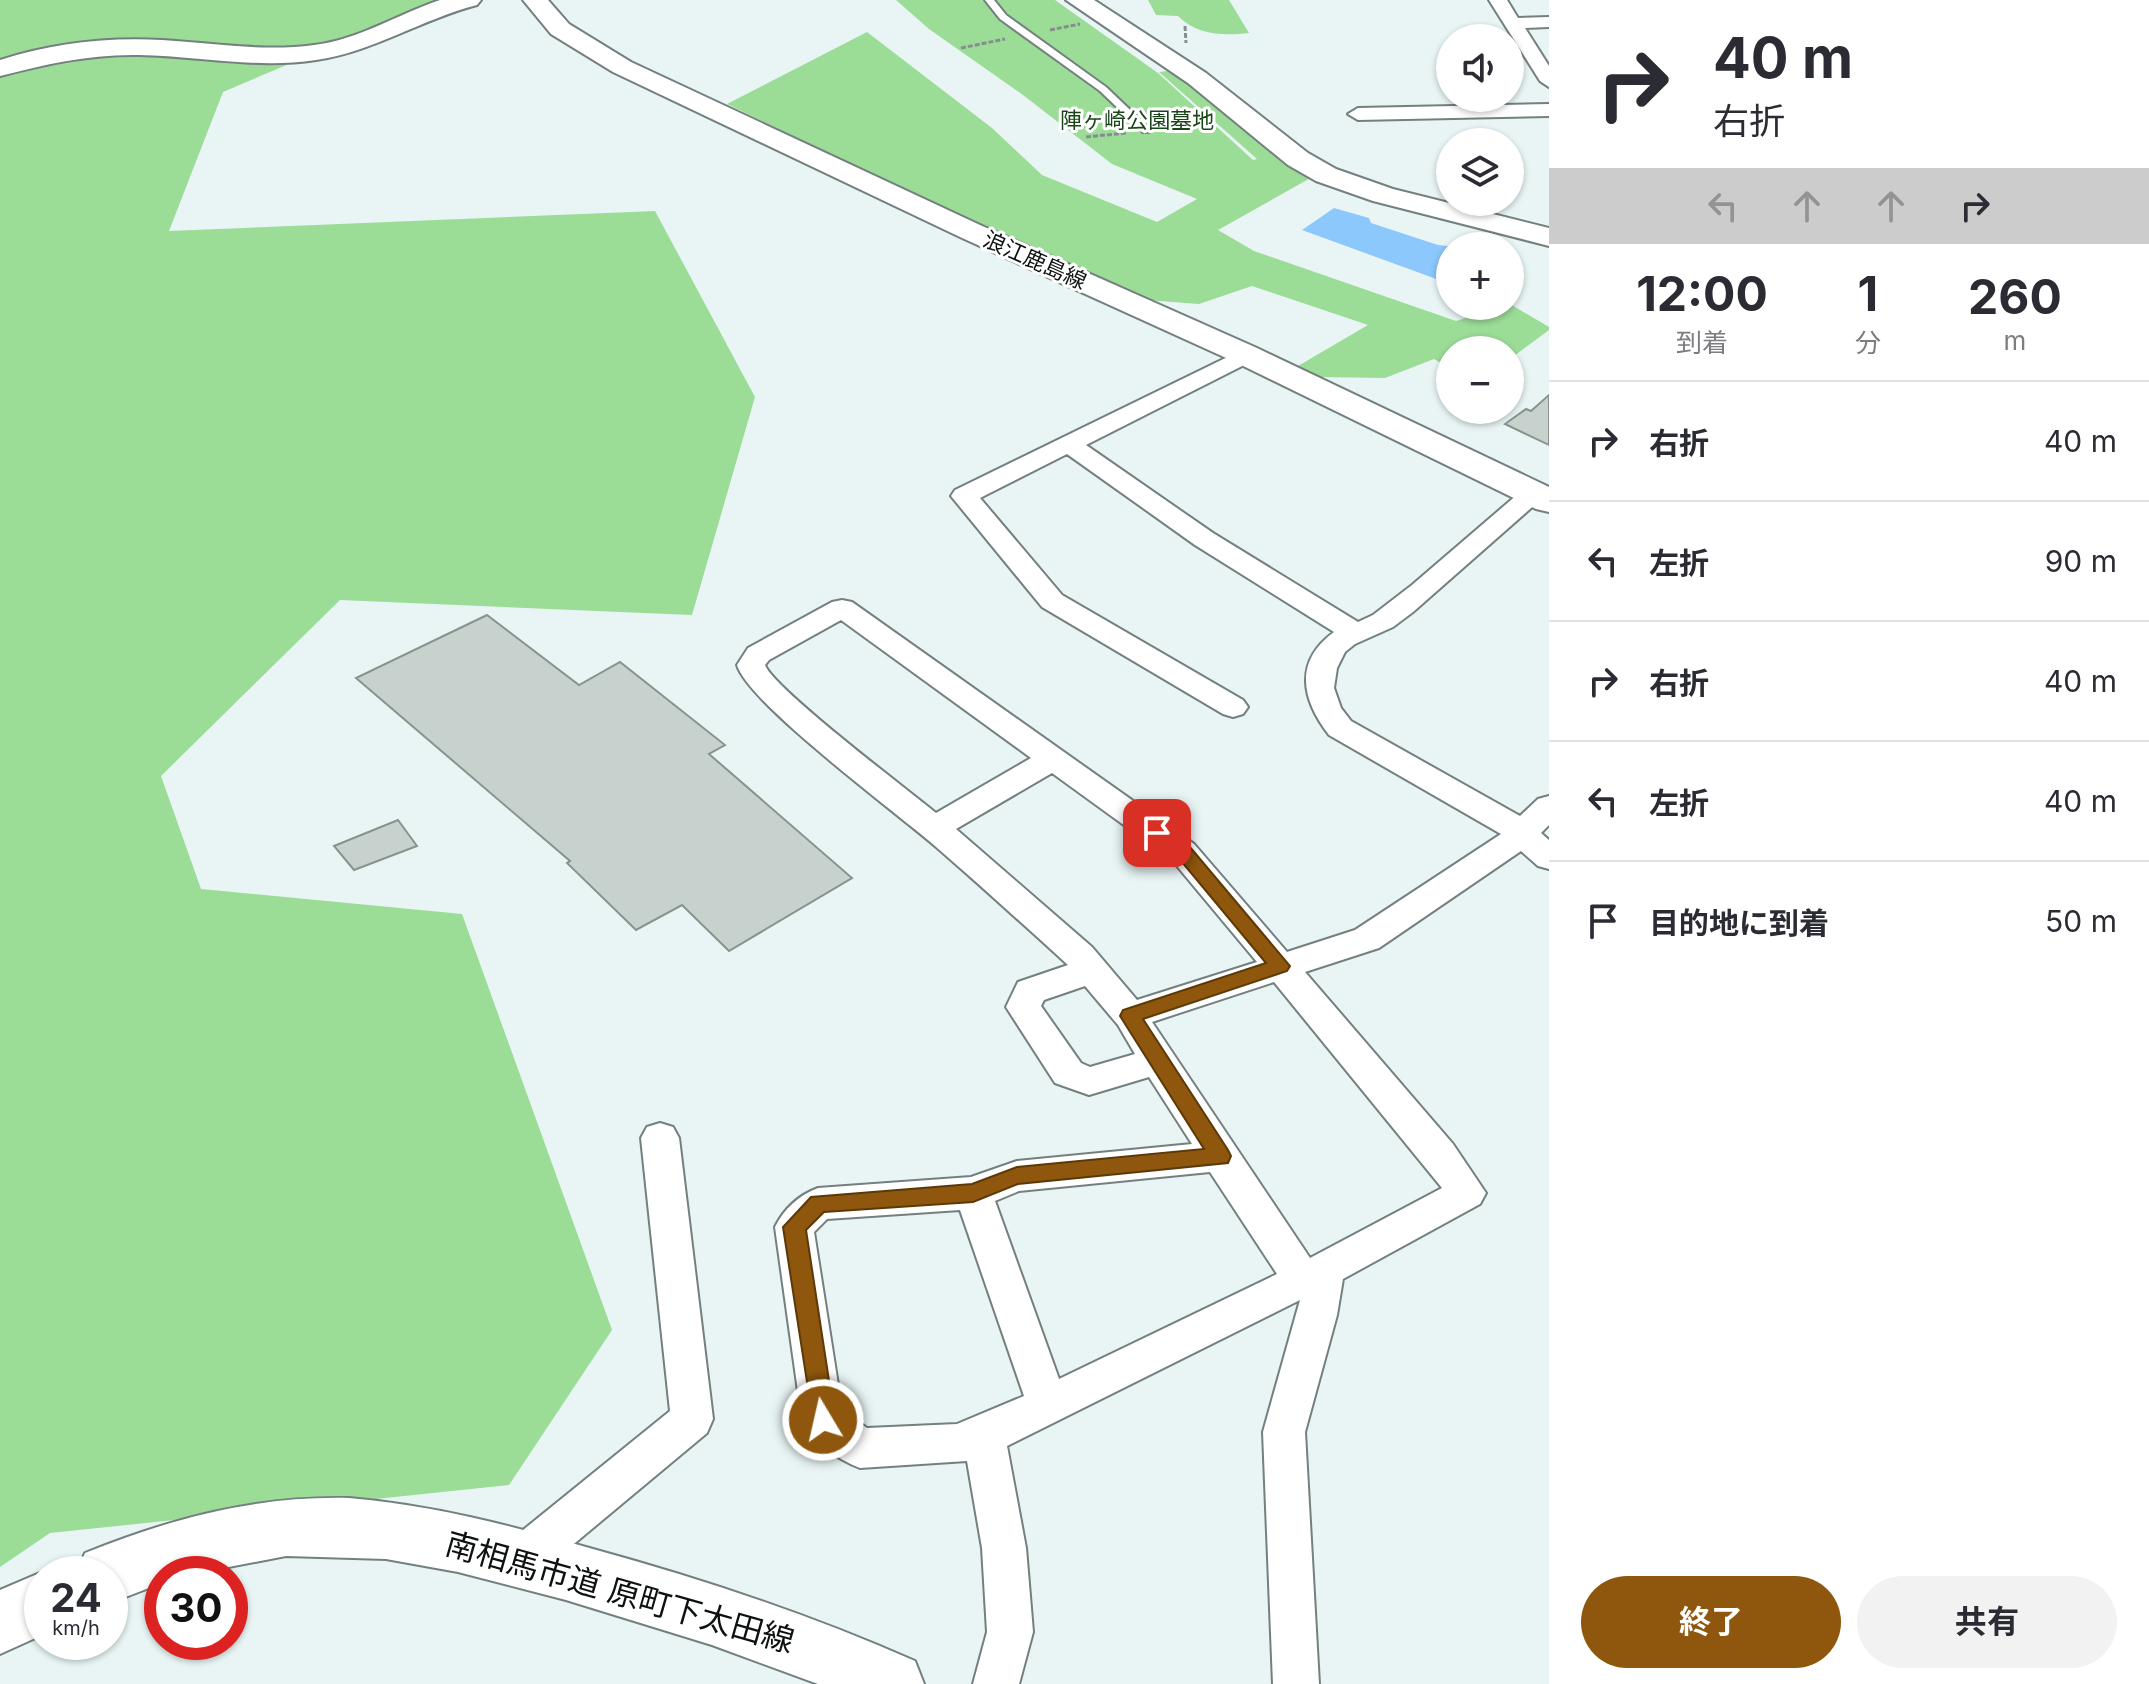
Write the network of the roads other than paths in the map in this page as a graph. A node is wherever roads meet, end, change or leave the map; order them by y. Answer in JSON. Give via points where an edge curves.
{"nodes":[{"id":1,"x":469,"y":0,"type":"edge"},
{"id":2,"x":535,"y":0,"type":"edge"},
{"id":3,"x":989,"y":0,"type":"edge"},
{"id":4,"x":1078,"y":0,"type":"edge"},
{"id":5,"x":1498,"y":0,"type":"edge"},
{"id":6,"x":1549,"y":22,"type":"edge"},
{"id":7,"x":1513,"y":23,"type":"junction"},
{"id":8,"x":0,"y":68,"type":"edge"},
{"id":9,"x":1549,"y":81,"type":"edge"},
{"id":10,"x":1549,"y":110,"type":"edge"},
{"id":11,"x":1358,"y":114,"type":"dead end"},
{"id":12,"x":1146,"y":130,"type":"dead end"},
{"id":13,"x":1549,"y":237,"type":"edge"},
{"id":14,"x":1246,"y":355,"type":"junction"},
{"id":15,"x":1069,"y":444,"type":"junction"},
{"id":16,"x":1542,"y":498,"type":"edge"},
{"id":17,"x":1357,"y":634,"type":"junction"},
{"id":18,"x":1233,"y":707,"type":"dead end"},
{"id":19,"x":1054,"y":758,"type":"junction"},
{"id":20,"x":1549,"y":807,"type":"edge"},
{"id":21,"x":934,"y":828,"type":"junction"},
{"id":22,"x":1522,"y":834,"type":"junction"},
{"id":23,"x":1549,"y":858,"type":"edge"},
{"id":24,"x":1280,"y":966,"type":"junction"},
{"id":25,"x":1092,"y":970,"type":"junction"},
{"id":26,"x":1130,"y":1016,"type":"junction"},
{"id":27,"x":1157,"y":1061,"type":"junction"},
{"id":28,"x":660,"y":1138,"type":"dead end"},
{"id":29,"x":1220,"y":1156,"type":"junction"},
{"id":30,"x":973,"y":1193,"type":"junction"},
{"id":31,"x":1313,"y":1274,"type":"junction"},
{"id":32,"x":1047,"y":1403,"type":"junction"},
{"id":33,"x":984,"y":1436,"type":"junction"},
{"id":34,"x":523,"y":1558,"type":"junction"},
{"id":35,"x":128,"y":1565,"type":"edge"},
{"id":36,"x":24,"y":1611,"type":"edge"},
{"id":37,"x":0,"y":1623,"type":"edge"},
{"id":38,"x":892,"y":1684,"type":"edge"},
{"id":39,"x":996,"y":1684,"type":"edge"},
{"id":40,"x":1296,"y":1684,"type":"edge"}],
"edges":[{"from":1,"to":8,"type":"street","via":[[317,53],[261,58],[138,47],[86,49]]},
{"from":2,"to":14,"type":"street","name":"浪江鹿島線","via":[[560,29],[622,67]]},
{"from":3,"to":12,"type":"lane","via":[[1003,17],[1103,89]]},
{"from":4,"to":13,"type":"street","via":[[1197,78],[1298,159],[1326,175],[1383,195]]},
{"from":5,"to":7,"type":"street"},
{"from":6,"to":7,"type":"street"},
{"from":7,"to":9,"type":"street"},
{"from":10,"to":11,"type":"street"},
{"from":14,"to":15,"type":"street"},
{"from":14,"to":16,"type":"street","name":"浪江鹿島線"},
{"from":15,"to":17,"type":"street","via":[[1204,539]]},
{"from":15,"to":18,"type":"street","via":[[964,496],[966,502],[1052,601]]},
{"from":16,"to":17,"type":"street","via":[[1406,604]]},
{"from":17,"to":22,"type":"street","via":[[1336,643],[1318,681],[1326,712],[1359,741]]},
{"from":19,"to":21,"type":"street"},
{"from":19,"to":21,"type":"street","via":[[842,608],[758,654],[751,665],[754,675],[781,702]]},
{"from":19,"to":24,"type":"street","via":[[1183,852]]},
{"from":20,"to":22,"type":"street"},
{"from":21,"to":25,"type":"street"},
{"from":22,"to":23,"type":"street"},
{"from":22,"to":24,"type":"street","via":[[1367,939]]},
{"from":24,"to":26,"type":"street"},
{"from":24,"to":31,"type":"street","via":[[1467,1193]]},
{"from":25,"to":26,"type":"street"},
{"from":25,"to":27,"type":"street","via":[[1030,991],[1023,1007],[1068,1073],[1089,1081]]},
{"from":26,"to":27,"type":"street"},
{"from":27,"to":29,"type":"street"},
{"from":28,"to":34,"type":"street","via":[[692,1419]]},
{"from":29,"to":30,"type":"street","via":[[1017,1176]]},
{"from":29,"to":31,"type":"street"},
{"from":30,"to":32,"type":"street"},
{"from":30,"to":33,"type":"street","via":[[818,1204],[794,1227],[823,1420],[860,1448],[957,1444]]},
{"from":31,"to":32,"type":"street"},
{"from":31,"to":40,"type":"street","via":[[1317,1315],[1284,1432]]},
{"from":32,"to":33,"type":"street"},
{"from":33,"to":39,"type":"street","via":[[1004,1548],[1010,1632]]},
{"from":34,"to":35,"type":"street","name":"南相馬市道 原町下太田線","via":[[419,1535],[309,1526],[229,1536]]},
{"from":34,"to":38,"type":"street","name":"南相馬市道 原町下太田線","via":[[778,1635]]},
{"from":36,"to":37,"type":"street"}]}
